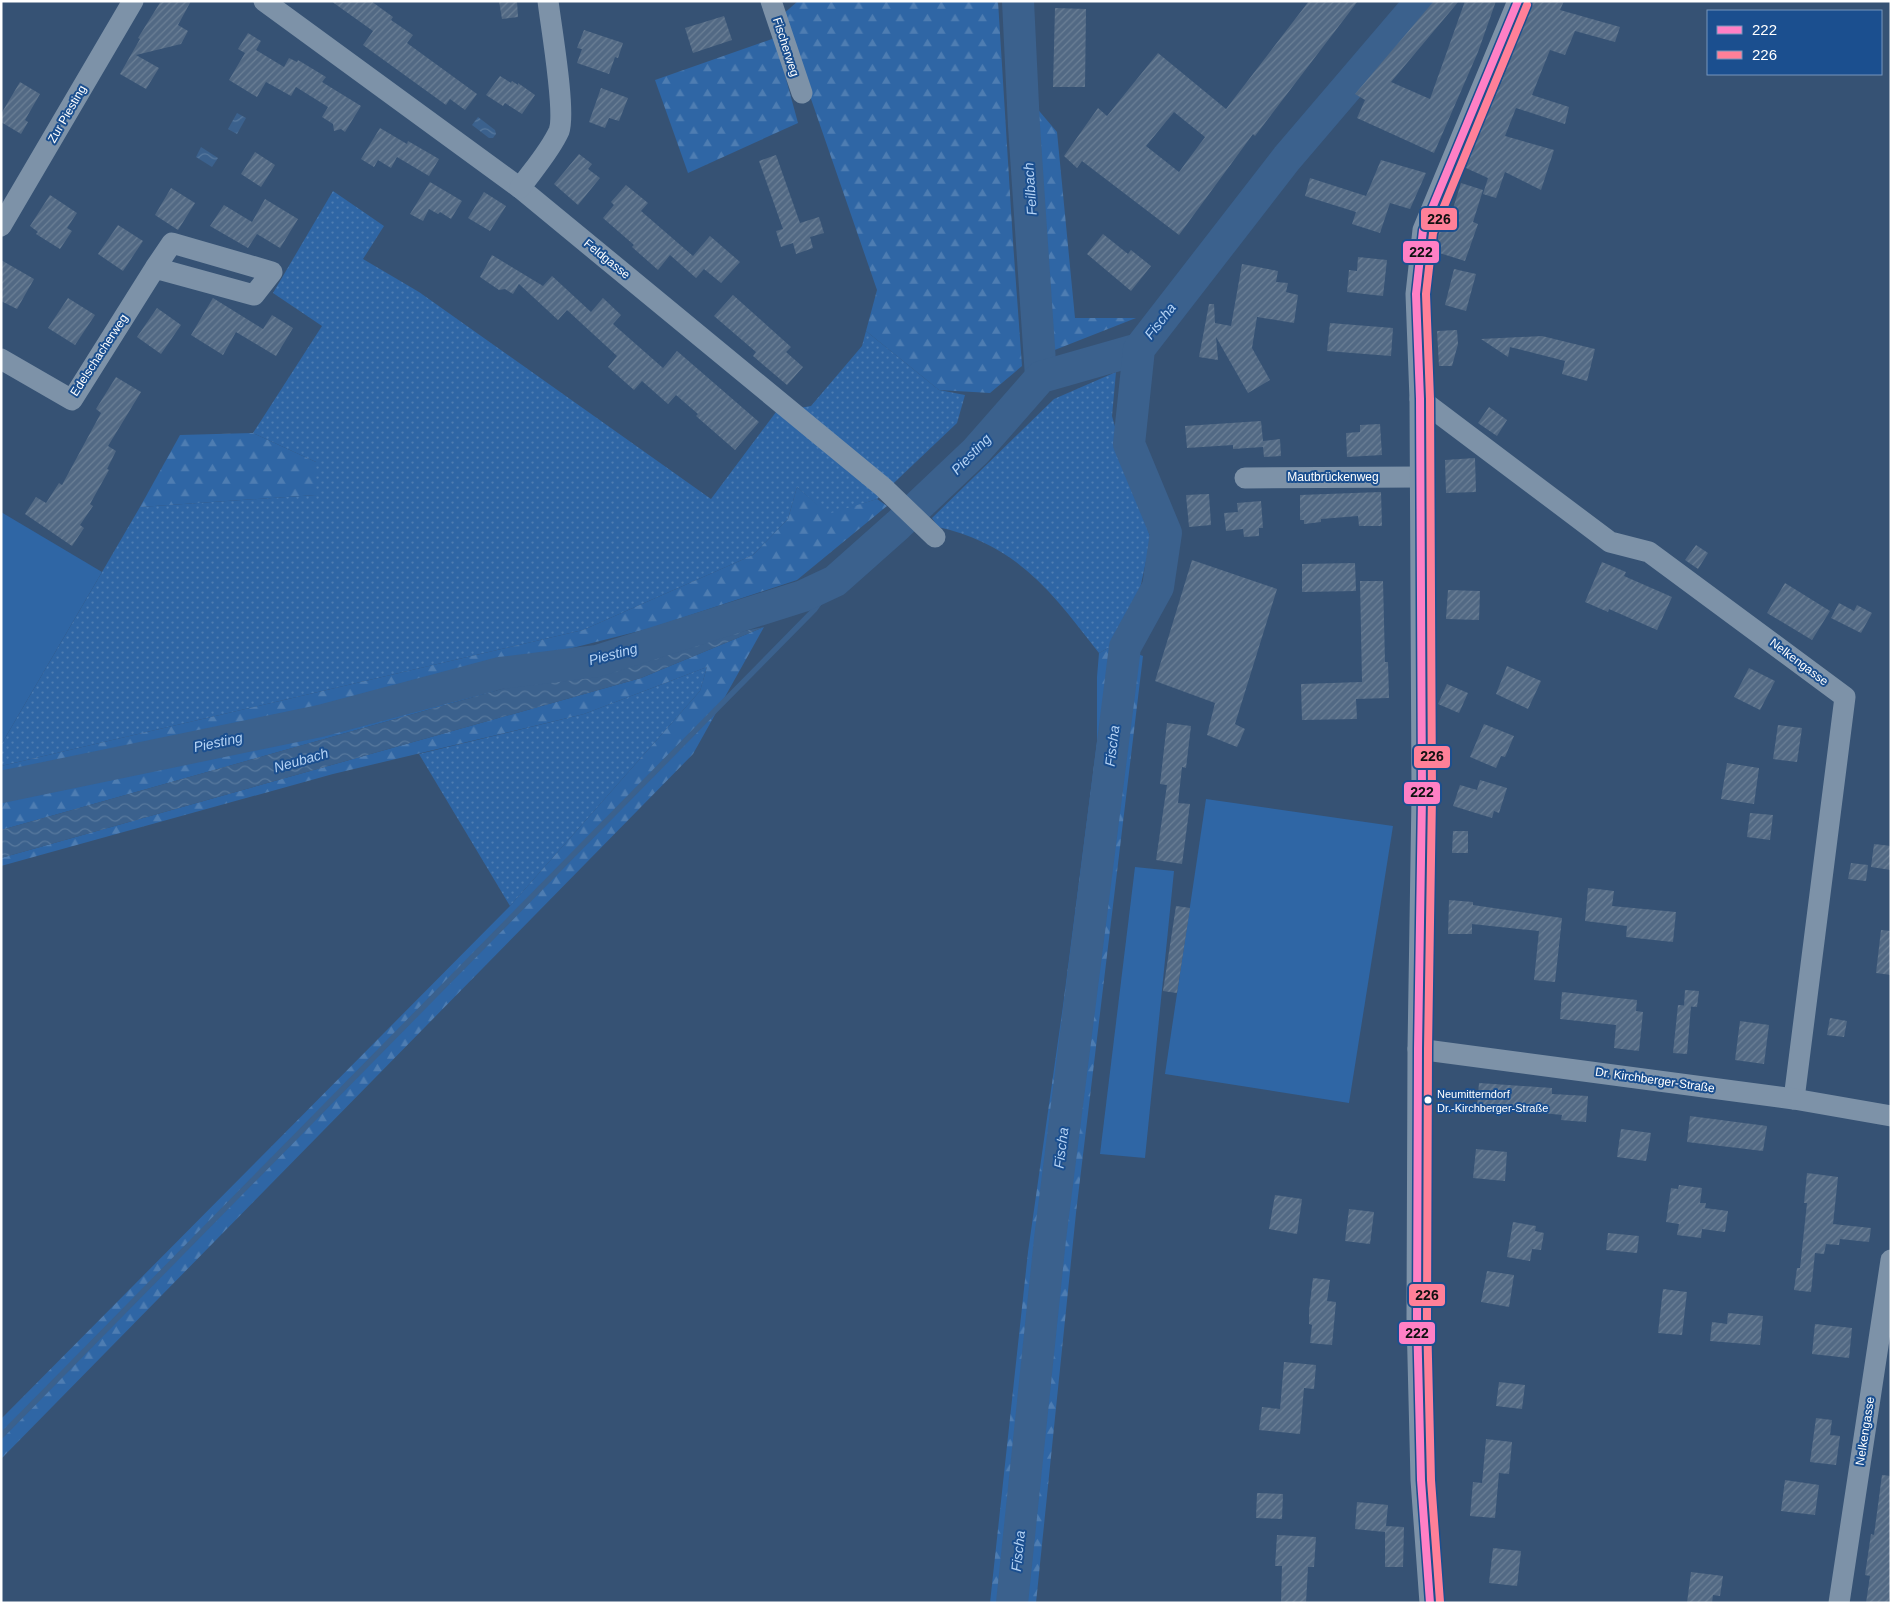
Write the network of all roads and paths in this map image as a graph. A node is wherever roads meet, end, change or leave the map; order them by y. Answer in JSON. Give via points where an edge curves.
{"nodes":[{"id":1,"x":132,"y":1,"type":"edge"},
{"id":2,"x":264,"y":1,"type":"edge"},
{"id":3,"x":548,"y":1,"type":"edge"},
{"id":4,"x":771,"y":1,"type":"edge"},
{"id":5,"x":1518,"y":1,"type":"edge"},
{"id":6,"x":802,"y":93,"type":"dead end"},
{"id":7,"x":520,"y":188,"type":"junction"},
{"id":8,"x":1,"y":226,"type":"edge"},
{"id":9,"x":155,"y":268,"type":"dead end"},
{"id":10,"x":1,"y":359,"type":"edge"},
{"id":11,"x":1420,"y":399,"type":"junction"},
{"id":12,"x":1420,"y":477,"type":"junction"},
{"id":13,"x":1245,"y":478,"type":"dead end"},
{"id":14,"x":928,"y":531,"type":"dead end"},
{"id":15,"x":1418,"y":1049,"type":"junction"},
{"id":16,"x":1794,"y":1099,"type":"junction"},
{"id":17,"x":1891,"y":1116,"type":"edge"},
{"id":18,"x":1891,"y":1260,"type":"edge"},
{"id":19,"x":1430,"y":1603,"type":"edge"},
{"id":20,"x":1839,"y":1603,"type":"edge"}],
"edges":[{"from":1,"to":8,"type":"street","name":"Zur Piesting"},
{"from":2,"to":7,"type":"street","name":"Feldgasse"},
{"from":3,"to":7,"type":"street","via":[[560,96],[560,126],[553,142]]},
{"from":4,"to":6,"type":"street","name":"Fischerweg"},
{"from":5,"to":11,"type":"street","via":[[1423,230],[1416,294]]},
{"from":7,"to":14,"type":"street","name":"Feldgasse","via":[[795,413]]},
{"from":9,"to":10,"type":"street","name":"Edelschacherweg","via":[[72,400]]},
{"from":11,"to":12,"type":"street"},
{"from":11,"to":16,"type":"street","name":"Nelkengasse","via":[[1610,542],[1650,552],[1845,697]]},
{"from":12,"to":13,"type":"street","name":"Mautbrückenweg"},
{"from":12,"to":15,"type":"street","via":[[1422,796]]},
{"from":15,"to":16,"type":"street","name":"Dr. Kirchberger-Straße"},
{"from":15,"to":19,"type":"street","via":[[1421,1480]]},
{"from":16,"to":17,"type":"street","name":"Dr. Kirchberger-Straße"},
{"from":18,"to":20,"type":"street","name":"Nelkengasse"}]}
